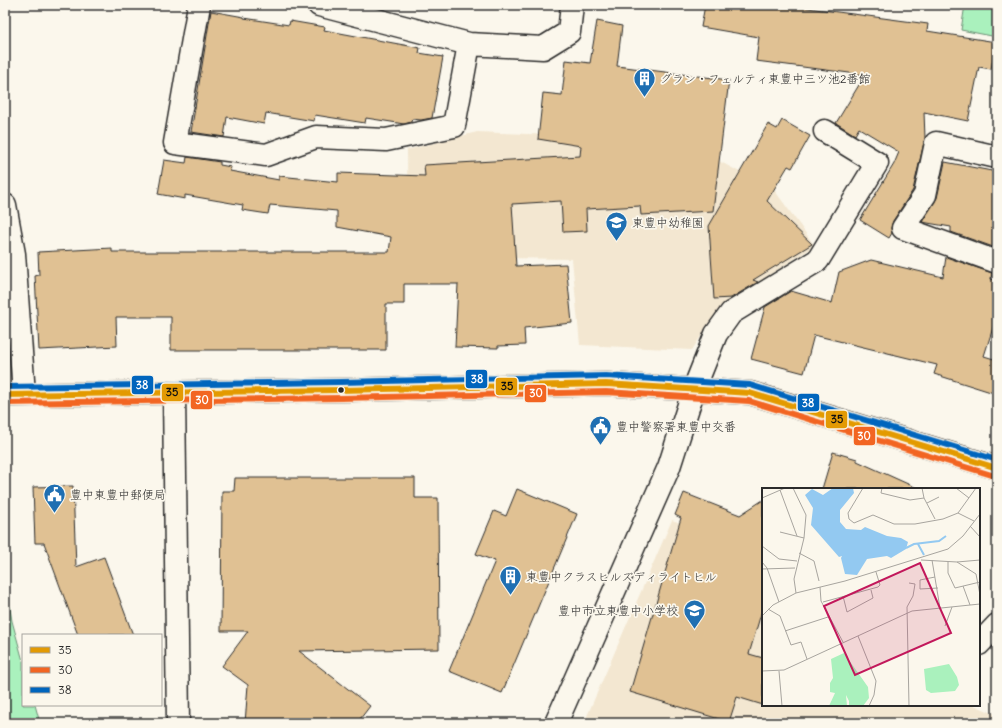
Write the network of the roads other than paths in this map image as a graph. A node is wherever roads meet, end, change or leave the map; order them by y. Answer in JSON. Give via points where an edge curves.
{"nodes":[{"id":1,"x":199,"y":5,"type":"edge"},
{"id":2,"x":319,"y":5,"type":"edge"},
{"id":3,"x":572,"y":5,"type":"edge"},
{"id":4,"x":469,"y":44,"type":"junction"},
{"id":5,"x":825,"y":131,"type":"dead end"},
{"id":6,"x":997,"y":157,"type":"edge"},
{"id":7,"x":5,"y":205,"type":"edge"},
{"id":8,"x":997,"y":262,"type":"edge"},
{"id":9,"x":694,"y":389,"type":"junction"},
{"id":10,"x":174,"y":392,"type":"junction"},
{"id":11,"x":14,"y":394,"type":"edge"},
{"id":12,"x":997,"y":468,"type":"edge"},
{"id":13,"x":997,"y":625,"type":"edge"},
{"id":14,"x":980,"y":643,"type":"edge"},
{"id":15,"x":178,"y":723,"type":"edge"},
{"id":16,"x":556,"y":723,"type":"edge"}],
"edges":[{"from":1,"to":4,"type":"street","via":[[175,143],[266,155],[316,137],[386,140],[454,126]]},
{"from":2,"to":4,"type":"street"},
{"from":3,"to":4,"type":"street","via":[[569,32],[543,48]]},
{"from":5,"to":9,"type":"street","via":[[877,163],[818,260],[731,313],[716,334]]},
{"from":6,"to":8,"type":"street","via":[[936,143],[925,195],[903,228]]},
{"from":7,"to":11,"type":"street","via":[[14,254]]},
{"from":9,"to":10,"type":"street","via":[[606,384]]},
{"from":9,"to":12,"type":"street","via":[[750,393]]},
{"from":9,"to":16,"type":"street","via":[[669,467]]},
{"from":10,"to":11,"type":"street"},
{"from":10,"to":15,"type":"street"},
{"from":13,"to":14,"type":"street"}]}
